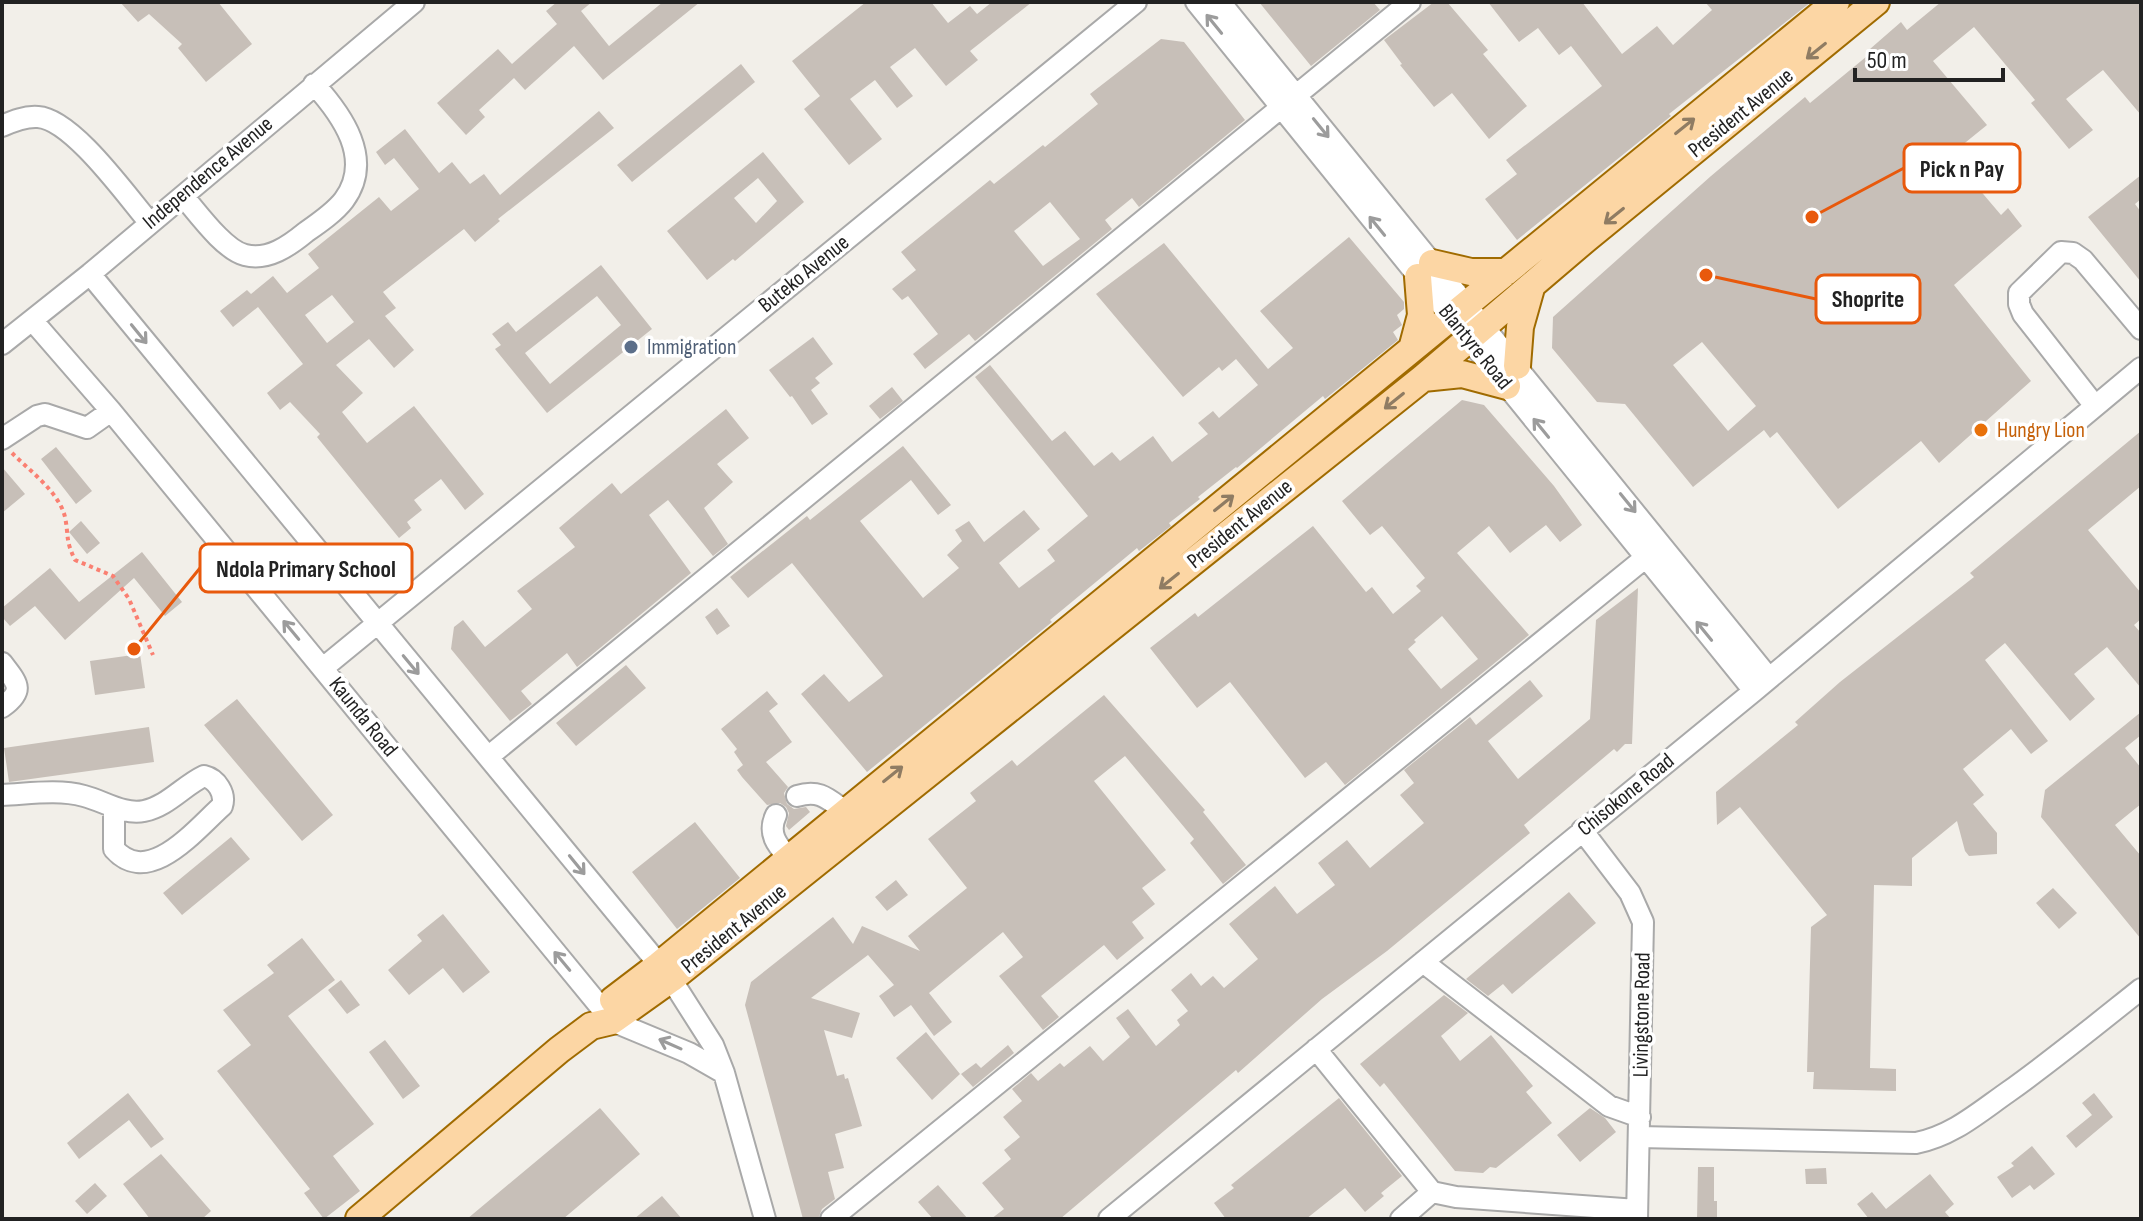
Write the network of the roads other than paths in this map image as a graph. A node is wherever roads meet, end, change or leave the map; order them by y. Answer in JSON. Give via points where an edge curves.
{"nodes":[{"id":1,"x":414,"y":2,"type":"edge"},
{"id":2,"x":1136,"y":2,"type":"edge"},
{"id":3,"x":1196,"y":2,"type":"edge"},
{"id":4,"x":1220,"y":2,"type":"edge"},
{"id":5,"x":1410,"y":2,"type":"edge"},
{"id":6,"x":1836,"y":2,"type":"edge"},
{"id":7,"x":1876,"y":2,"type":"edge"},
{"id":8,"x":314,"y":84,"type":"junction"},
{"id":9,"x":1289,"y":103,"type":"junction"},
{"id":10,"x":2,"y":126,"type":"edge"},
{"id":11,"x":183,"y":196,"type":"junction"},
{"id":12,"x":149,"y":222,"type":"junction"},
{"id":13,"x":1425,"y":270,"type":"junction"},
{"id":14,"x":1506,"y":272,"type":"junction"},
{"id":15,"x":90,"y":274,"type":"junction"},
{"id":16,"x":1531,"y":288,"type":"junction"},
{"id":17,"x":1459,"y":311,"type":"junction"},
{"id":18,"x":32,"y":320,"type":"junction"},
{"id":19,"x":2141,"y":329,"type":"edge"},
{"id":20,"x":1477,"y":333,"type":"junction"},
{"id":21,"x":2,"y":344,"type":"edge"},
{"id":22,"x":1412,"y":349,"type":"junction"},
{"id":23,"x":2141,"y":368,"type":"edge"},
{"id":24,"x":1512,"y":376,"type":"junction"},
{"id":25,"x":1423,"y":378,"type":"junction"},
{"id":26,"x":2095,"y":406,"type":"junction"},
{"id":27,"x":111,"y":411,"type":"junction"},
{"id":28,"x":7,"y":446,"type":"edge"},
{"id":29,"x":1645,"y":558,"type":"junction"},
{"id":30,"x":377,"y":623,"type":"junction"},
{"id":31,"x":2,"y":663,"type":"edge"},
{"id":32,"x":323,"y":668,"type":"junction"},
{"id":33,"x":1761,"y":685,"type":"junction"},
{"id":34,"x":2,"y":707,"type":"edge"},
{"id":35,"x":488,"y":757,"type":"junction"},
{"id":36,"x":2,"y":795,"type":"edge"},
{"id":37,"x":797,"y":796,"type":"dead end"},
{"id":38,"x":114,"y":807,"type":"junction"},
{"id":39,"x":846,"y":812,"type":"junction"},
{"id":40,"x":776,"y":815,"type":"dead end"},
{"id":41,"x":1582,"y":830,"type":"junction"},
{"id":42,"x":795,"y":866,"type":"junction"},
{"id":43,"x":1423,"y":962,"type":"junction"},
{"id":44,"x":665,"y":972,"type":"junction"},
{"id":45,"x":2141,"y":989,"type":"edge"},
{"id":46,"x":601,"y":1019,"type":"junction"},
{"id":47,"x":1316,"y":1049,"type":"junction"},
{"id":48,"x":724,"y":1073,"type":"junction"},
{"id":49,"x":1639,"y":1127,"type":"junction"},
{"id":50,"x":1432,"y":1192,"type":"junction"},
{"id":51,"x":1637,"y":1214,"type":"edge"},
{"id":52,"x":359,"y":1219,"type":"edge"},
{"id":53,"x":765,"y":1219,"type":"edge"},
{"id":54,"x":831,"y":1219,"type":"edge"},
{"id":55,"x":1109,"y":1219,"type":"edge"},
{"id":56,"x":1401,"y":1219,"type":"edge"}],
"edges":[{"from":1,"to":8,"type":"street","name":"Independence Avenue"},
{"from":2,"to":30,"type":"street","name":"Buteko Avenue"},
{"from":9,"to":3,"type":"street","name":"Blantyre Road","one_way":true},
{"from":4,"to":9,"type":"street","name":"Blantyre Road"},
{"from":5,"to":9,"type":"street"},
{"from":14,"to":6,"type":"main road","name":"President Avenue","one_way":true},
{"from":7,"to":16,"type":"main road","name":"President Avenue","one_way":true},
{"from":8,"to":11,"type":"street","name":"Independence Avenue"},
{"from":8,"to":11,"type":"street","via":[[346,125],[356,165],[344,200],[326,217],[277,252],[244,255],[234,251]]},
{"from":9,"to":13,"type":"street","name":"Blantyre Road"},
{"from":9,"to":35,"type":"street"},
{"from":10,"to":12,"type":"street","via":[[24,117],[61,125]]},
{"from":11,"to":12,"type":"street","name":"Independence Avenue"},
{"from":12,"to":15,"type":"street","name":"Independence Avenue"},
{"from":13,"to":14,"type":"main road"},
{"from":13,"to":17,"type":"street","name":"Blantyre Road"},
{"from":13,"to":22,"type":"main road"},
{"from":14,"to":17,"type":"main road","name":"President Avenue"},
{"from":15,"to":18,"type":"street","name":"Independence Avenue"},
{"from":15,"to":30,"type":"street","one_way":true},
{"from":16,"to":20,"type":"main road","name":"President Avenue"},
{"from":16,"to":24,"type":"main road"},
{"from":17,"to":20,"type":"street","name":"Blantyre Road"},
{"from":17,"to":22,"type":"main road","name":"President Avenue"},
{"from":18,"to":21,"type":"street","name":"Independence Avenue"},
{"from":18,"to":27,"type":"street","name":"Kaunda Road"},
{"from":19,"to":26,"type":"street","via":[[2073,253],[2061,252],[2019,293],[2023,314]]},
{"from":20,"to":24,"type":"street","name":"Blantyre Road"},
{"from":20,"to":25,"type":"main road","name":"President Avenue"},
{"from":39,"to":22,"type":"main road","name":"President Avenue","one_way":true},
{"from":23,"to":26,"type":"street","name":"Chisokone Road"},
{"from":24,"to":25,"type":"main road"},
{"from":29,"to":24,"type":"street","name":"Blantyre Road","one_way":true},
{"from":24,"to":33,"type":"street","name":"Blantyre Road","one_way":true},
{"from":25,"to":42,"type":"main road","name":"President Avenue","one_way":true},
{"from":26,"to":33,"type":"street","name":"Chisokone Road"},
{"from":27,"to":28,"type":"street","via":[[87,428],[53,415],[37,416]]},
{"from":32,"to":27,"type":"street","name":"Kaunda Road","one_way":true},
{"from":33,"to":29,"type":"street","name":"Blantyre Road","one_way":true},
{"from":29,"to":54,"type":"street"},
{"from":30,"to":32,"type":"street","name":"Buteko Avenue"},
{"from":30,"to":35,"type":"street","one_way":true},
{"from":31,"to":34,"type":"street","via":[[17,683],[15,698]]},
{"from":46,"to":32,"type":"street","name":"Kaunda Road","one_way":true},
{"from":33,"to":41,"type":"street","name":"Chisokone Road"},
{"from":35,"to":44,"type":"street","one_way":true},
{"from":36,"to":38,"type":"street","via":[[66,793]]},
{"from":37,"to":39,"type":"street","via":[[822,795]]},
{"from":38,"to":38,"type":"street","via":[[142,812],[155,808],[204,776],[223,792],[224,800],[189,836],[147,863],[133,863],[114,849]]},
{"from":39,"to":42,"type":"main road","name":"President Avenue"},
{"from":40,"to":42,"type":"street","via":[[773,837]]},
{"from":41,"to":43,"type":"street","name":"Chisokone Road"},
{"from":41,"to":49,"type":"street","name":"Livingstone Road","via":[[1630,893],[1643,922]]},
{"from":42,"to":44,"type":"main road","name":"President Avenue"},
{"from":43,"to":47,"type":"street","name":"Chisokone Road"},
{"from":43,"to":49,"type":"street"},
{"from":44,"to":46,"type":"main road","name":"President Avenue"},
{"from":44,"to":48,"type":"street","via":[[713,1045]]},
{"from":45,"to":49,"type":"street","via":[[2028,1078],[1936,1139],[1916,1143]]},
{"from":48,"to":46,"type":"street","name":"Kaunda Road","one_way":true,"via":[[689,1053]]},
{"from":46,"to":52,"type":"main road","name":"President Avenue"},
{"from":47,"to":50,"type":"street"},
{"from":47,"to":55,"type":"street","name":"Chisokone Road"},
{"from":48,"to":53,"type":"street"},
{"from":49,"to":51,"type":"street","name":"Livingstone Road"},
{"from":50,"to":51,"type":"street"},
{"from":50,"to":56,"type":"street"}]}
